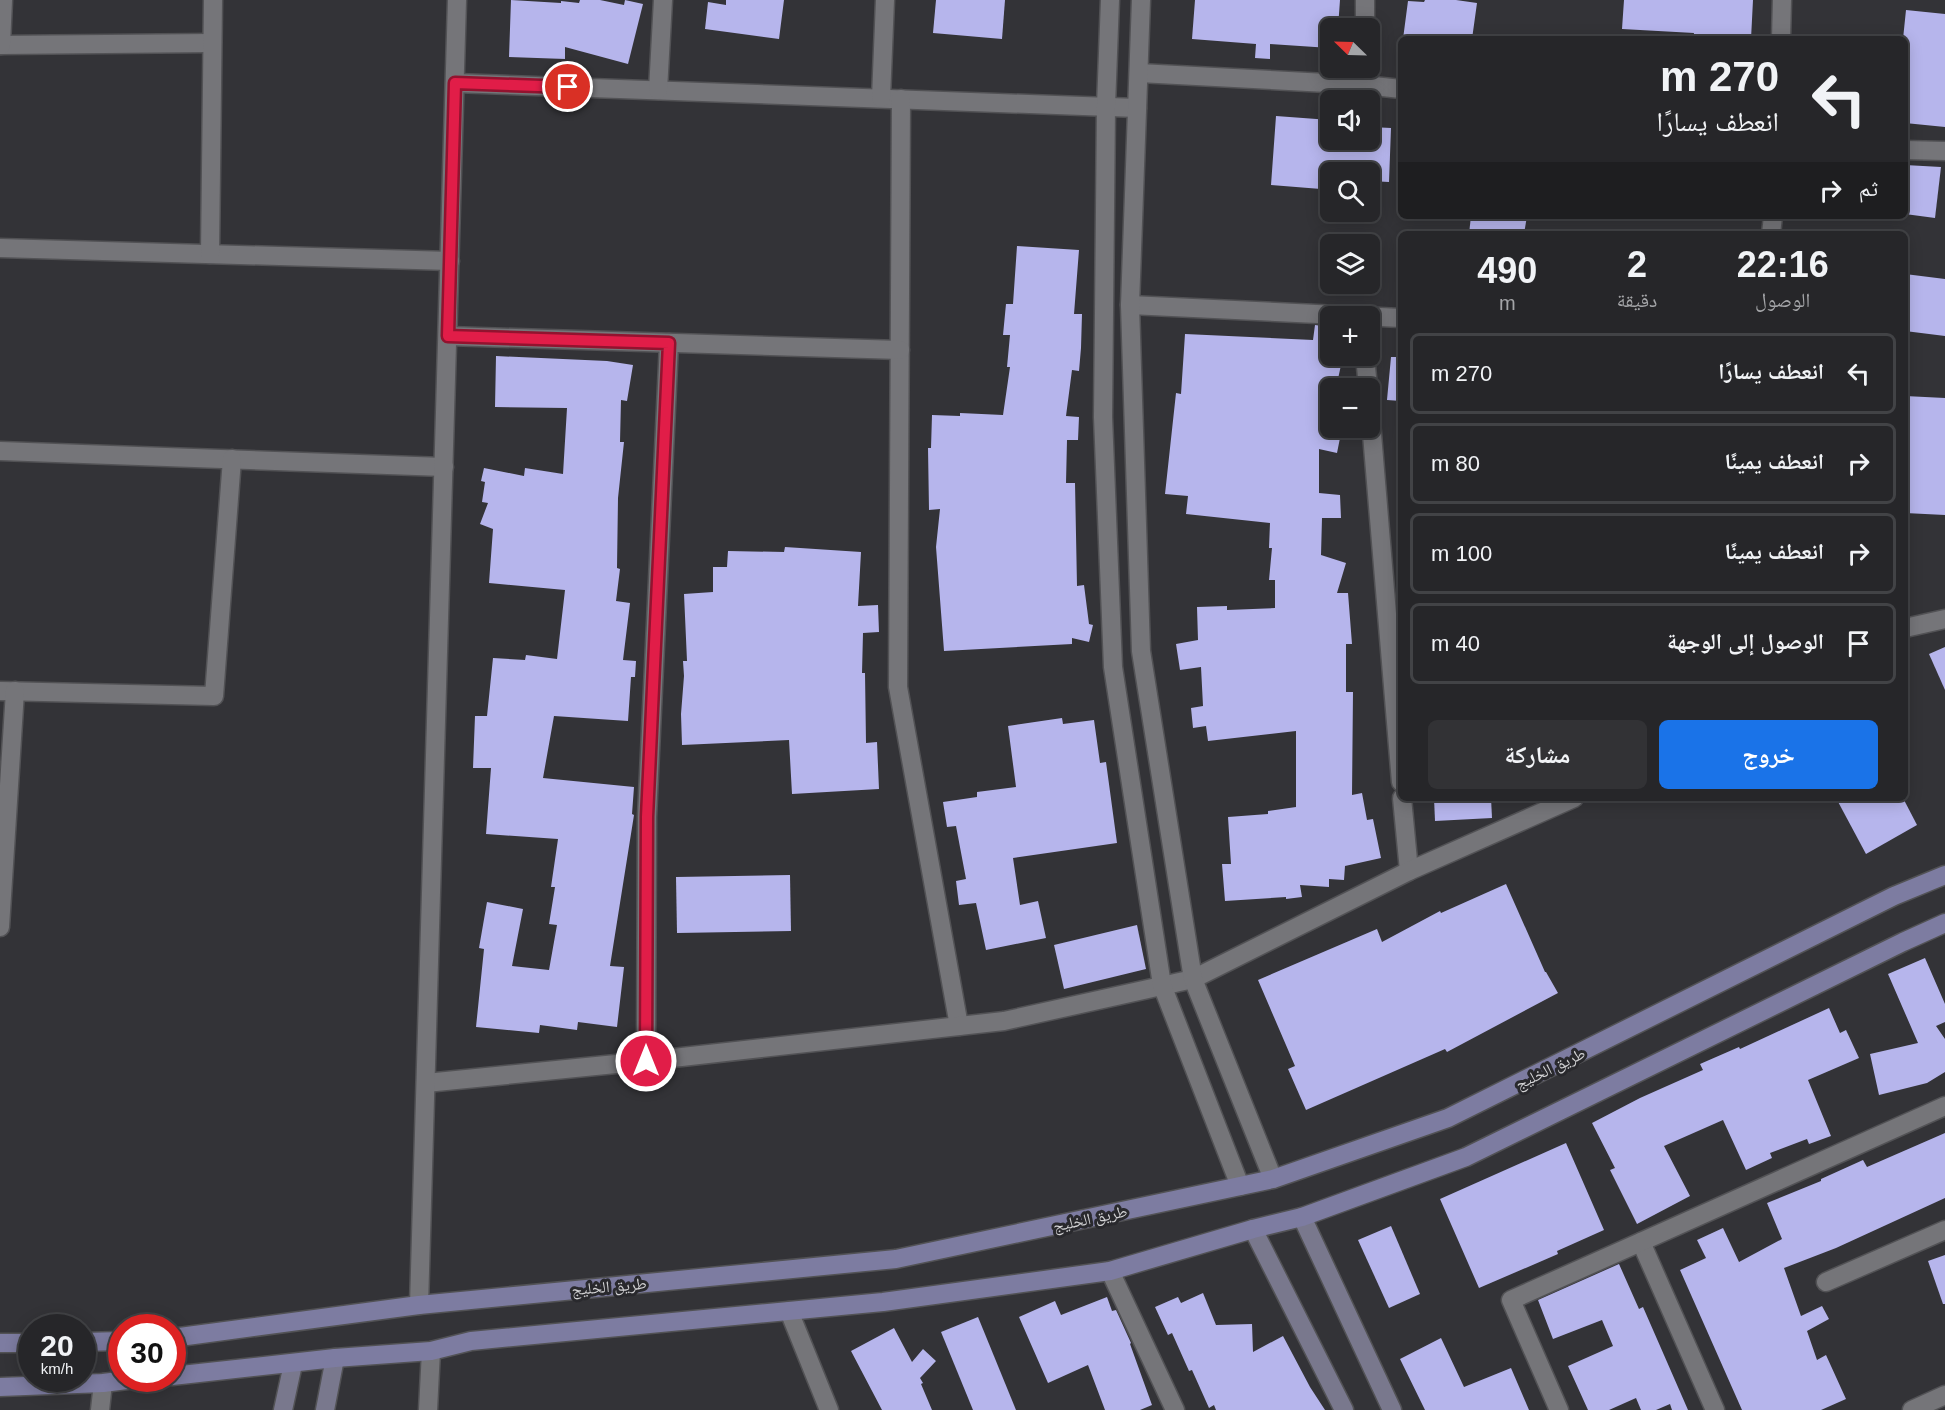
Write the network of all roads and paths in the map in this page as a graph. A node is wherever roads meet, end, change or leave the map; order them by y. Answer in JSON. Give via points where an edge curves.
{"nodes":[{"id":1,"x":3,"y":0,"type":"edge"},
{"id":2,"x":213,"y":0,"type":"edge"},
{"id":3,"x":457,"y":0,"type":"edge"},
{"id":4,"x":663,"y":0,"type":"edge"},
{"id":5,"x":885,"y":0,"type":"edge"},
{"id":6,"x":1110,"y":0,"type":"edge"},
{"id":7,"x":1141,"y":0,"type":"edge"},
{"id":8,"x":1365,"y":0,"type":"edge"},
{"id":9,"x":1782,"y":0,"type":"edge"},
{"id":10,"x":1365,"y":18,"type":"edge"},
{"id":11,"x":1781,"y":36,"type":"edge"},
{"id":12,"x":212,"y":43,"type":"junction"},
{"id":13,"x":1,"y":45,"type":"edge"},
{"id":14,"x":1138,"y":73,"type":"junction"},
{"id":15,"x":1320,"y":75,"type":"edge"},
{"id":16,"x":1370,"y":78,"type":"edge"},
{"id":17,"x":455,"y":83,"type":"junction"},
{"id":18,"x":1398,"y":88,"type":"edge"},
{"id":19,"x":658,"y":90,"type":"junction"},
{"id":20,"x":881,"y":98,"type":"junction"},
{"id":21,"x":901,"y":99,"type":"junction"},
{"id":22,"x":1106,"y":106,"type":"junction"},
{"id":23,"x":1137,"y":108,"type":"junction"},
{"id":24,"x":1908,"y":150,"type":"edge"},
{"id":25,"x":1945,"y":151,"type":"edge"},
{"id":26,"x":0,"y":248,"type":"edge"},
{"id":27,"x":210,"y":254,"type":"junction"},
{"id":28,"x":450,"y":261,"type":"junction"},
{"id":29,"x":1130,"y":305,"type":"junction"},
{"id":30,"x":1320,"y":314,"type":"edge"},
{"id":31,"x":1380,"y":317,"type":"edge"},
{"id":32,"x":1398,"y":318,"type":"edge"},
{"id":33,"x":448,"y":336,"type":"junction"},
{"id":34,"x":669,"y":343,"type":"junction"},
{"id":35,"x":900,"y":350,"type":"junction"},
{"id":36,"x":1372,"y":438,"type":"edge"},
{"id":37,"x":0,"y":451,"type":"edge"},
{"id":38,"x":232,"y":459,"type":"junction"},
{"id":39,"x":444,"y":467,"type":"junction"},
{"id":40,"x":1945,"y":619,"type":"edge"},
{"id":41,"x":1908,"y":627,"type":"edge"},
{"id":42,"x":8,"y":691,"type":"edge"},
{"id":43,"x":1398,"y":746,"type":"edge"},
{"id":44,"x":1402,"y":801,"type":"edge"},
{"id":45,"x":1567,"y":801,"type":"edge"},
{"id":46,"x":1409,"y":871,"type":"junction"},
{"id":47,"x":1945,"y":875,"type":"edge"},
{"id":48,"x":1945,"y":923,"type":"edge"},
{"id":49,"x":0,"y":927,"type":"edge"},
{"id":50,"x":1193,"y":979,"type":"junction"},
{"id":51,"x":1162,"y":986,"type":"junction"},
{"id":52,"x":959,"y":1026,"type":"junction"},
{"id":53,"x":646,"y":1061,"type":"junction"},
{"id":54,"x":426,"y":1083,"type":"junction"},
{"id":55,"x":1945,"y":1106,"type":"edge"},
{"id":56,"x":1273,"y":1179,"type":"junction"},
{"id":57,"x":1240,"y":1186,"type":"junction"},
{"id":58,"x":1302,"y":1217,"type":"junction"},
{"id":59,"x":1253,"y":1229,"type":"junction"},
{"id":60,"x":1945,"y":1230,"type":"edge"},
{"id":61,"x":1641,"y":1242,"type":"junction"},
{"id":62,"x":1110,"y":1271,"type":"junction"},
{"id":63,"x":1826,"y":1282,"type":"dead end"},
{"id":64,"x":419,"y":1305,"type":"junction"},
{"id":65,"x":789,"y":1311,"type":"junction"},
{"id":66,"x":186,"y":1336,"type":"edge"},
{"id":67,"x":0,"y":1343,"type":"edge"},
{"id":68,"x":18,"y":1343,"type":"edge"},
{"id":69,"x":431,"y":1351,"type":"junction"},
{"id":70,"x":335,"y":1358,"type":"junction"},
{"id":71,"x":292,"y":1364,"type":"junction"},
{"id":72,"x":186,"y":1375,"type":"edge"},
{"id":73,"x":108,"y":1382,"type":"edge"},
{"id":74,"x":103,"y":1383,"type":"junction"},
{"id":75,"x":0,"y":1387,"type":"edge"},
{"id":76,"x":1945,"y":1395,"type":"edge"},
{"id":77,"x":100,"y":1410,"type":"edge"},
{"id":78,"x":283,"y":1410,"type":"edge"},
{"id":79,"x":325,"y":1410,"type":"edge"},
{"id":80,"x":428,"y":1410,"type":"edge"},
{"id":81,"x":830,"y":1410,"type":"edge"},
{"id":82,"x":1175,"y":1410,"type":"edge"},
{"id":83,"x":1344,"y":1410,"type":"edge"},
{"id":84,"x":1392,"y":1410,"type":"edge"},
{"id":85,"x":1559,"y":1410,"type":"edge"},
{"id":86,"x":1714,"y":1410,"type":"edge"},
{"id":87,"x":1912,"y":1410,"type":"edge"}],
"edges":[{"from":1,"to":13,"type":"street"},
{"from":2,"to":12,"type":"street"},
{"from":3,"to":17,"type":"street"},
{"from":4,"to":19,"type":"street"},
{"from":5,"to":20,"type":"street"},
{"from":6,"to":22,"type":"street"},
{"from":7,"to":14,"type":"street"},
{"from":8,"to":10,"type":"street"},
{"from":9,"to":11,"type":"street"},
{"from":12,"to":13,"type":"street"},
{"from":12,"to":27,"type":"street"},
{"from":14,"to":15,"type":"street"},
{"from":14,"to":23,"type":"street"},
{"from":16,"to":18,"type":"street"},
{"from":17,"to":19,"type":"street"},
{"from":17,"to":28,"type":"street"},
{"from":19,"to":20,"type":"street"},
{"from":20,"to":21,"type":"street"},
{"from":21,"to":22,"type":"street"},
{"from":21,"to":35,"type":"street"},
{"from":22,"to":23,"type":"street"},
{"from":22,"to":51,"type":"street","via":[[1103,417],[1113,666]]},
{"from":23,"to":29,"type":"street"},
{"from":24,"to":25,"type":"street"},
{"from":26,"to":27,"type":"street"},
{"from":27,"to":28,"type":"street"},
{"from":28,"to":33,"type":"street"},
{"from":29,"to":30,"type":"street"},
{"from":29,"to":50,"type":"street","via":[[1141,651]]},
{"from":31,"to":32,"type":"street"},
{"from":33,"to":34,"type":"street"},
{"from":33,"to":39,"type":"street"},
{"from":34,"to":35,"type":"street"},
{"from":34,"to":53,"type":"street","via":[[647,817]]},
{"from":35,"to":52,"type":"street","via":[[898,687]]},
{"from":36,"to":43,"type":"street"},
{"from":37,"to":38,"type":"street"},
{"from":38,"to":39,"type":"street"},
{"from":38,"to":42,"type":"street","via":[[214,696]]},
{"from":39,"to":54,"type":"street"},
{"from":40,"to":41,"type":"street"},
{"from":42,"to":49,"type":"street"},
{"from":44,"to":46,"type":"street"},
{"from":45,"to":46,"type":"street"},
{"from":46,"to":50,"type":"street"},
{"from":47,"to":56,"type":"main road","name":"طريق الخليج","via":[[1894,896],[1448,1118]]},
{"from":48,"to":58,"type":"main road","via":[[1466,1157]]},
{"from":50,"to":51,"type":"street"},
{"from":50,"to":56,"type":"street"},
{"from":51,"to":52,"type":"street","via":[[1004,1021]]},
{"from":51,"to":57,"type":"street"},
{"from":52,"to":53,"type":"street"},
{"from":53,"to":54,"type":"street"},
{"from":54,"to":64,"type":"street"},
{"from":55,"to":61,"type":"street"},
{"from":56,"to":57,"type":"main road","name":"طريق الخليج"},
{"from":57,"to":64,"type":"main road","name":"طريق الخليج","via":[[896,1259]]},
{"from":58,"to":59,"type":"main road"},
{"from":58,"to":84,"type":"main road"},
{"from":59,"to":62,"type":"main road"},
{"from":59,"to":83,"type":"main road"},
{"from":60,"to":63,"type":"street"},
{"from":61,"to":85,"type":"street","via":[[1511,1300]]},
{"from":61,"to":86,"type":"street"},
{"from":62,"to":65,"type":"main road"},
{"from":62,"to":82,"type":"street"},
{"from":64,"to":66,"type":"main road","name":"طريق الخليج"},
{"from":65,"to":69,"type":"main road","via":[[471,1341]]},
{"from":65,"to":81,"type":"street"},
{"from":67,"to":68,"type":"main road"},
{"from":69,"to":70,"type":"main road"},
{"from":69,"to":80,"type":"street"},
{"from":70,"to":71,"type":"main road"},
{"from":70,"to":79,"type":"main road"},
{"from":71,"to":72,"type":"main road"},
{"from":71,"to":78,"type":"main road"},
{"from":73,"to":74,"type":"main road"},
{"from":74,"to":75,"type":"main road"},
{"from":74,"to":77,"type":"street"},
{"from":76,"to":87,"type":"street"}]}
